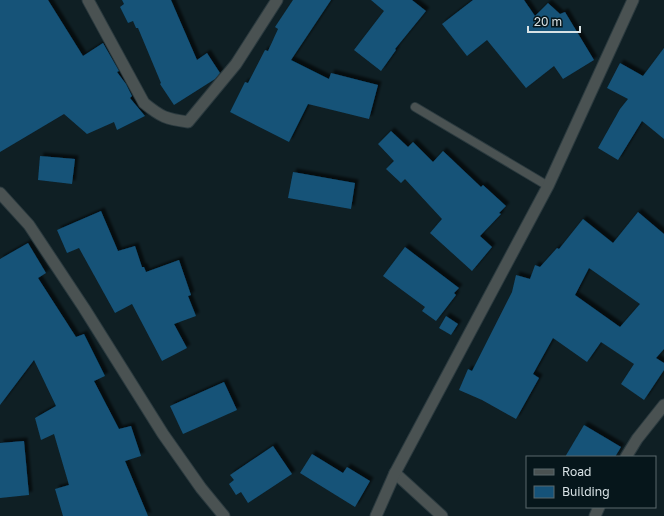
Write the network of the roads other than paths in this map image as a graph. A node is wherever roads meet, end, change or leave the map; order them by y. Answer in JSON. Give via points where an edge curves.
{"nodes":[{"id":1,"x":88,"y":0,"type":"edge"},
{"id":2,"x":277,"y":0,"type":"edge"},
{"id":3,"x":633,"y":0,"type":"edge"},
{"id":4,"x":415,"y":107,"type":"dead end"},
{"id":5,"x":548,"y":186,"type":"junction"},
{"id":6,"x":0,"y":193,"type":"edge"},
{"id":7,"x":664,"y":405,"type":"edge"},
{"id":8,"x":627,"y":456,"type":"edge"},
{"id":9,"x":395,"y":473,"type":"junction"},
{"id":10,"x":224,"y":516,"type":"edge"},
{"id":11,"x":376,"y":516,"type":"edge"},
{"id":12,"x":442,"y":516,"type":"edge"}],
"edges":[{"from":1,"to":2,"type":"street","via":[[144,103],[167,119],[188,122],[236,64]]},
{"from":3,"to":5,"type":"street"},
{"from":4,"to":5,"type":"lane"},
{"from":5,"to":9,"type":"street"},
{"from":6,"to":10,"type":"street","via":[[29,225],[163,434]]},
{"from":7,"to":8,"type":"street","via":[[637,438]]},
{"from":9,"to":11,"type":"street"},
{"from":9,"to":12,"type":"street"}]}
